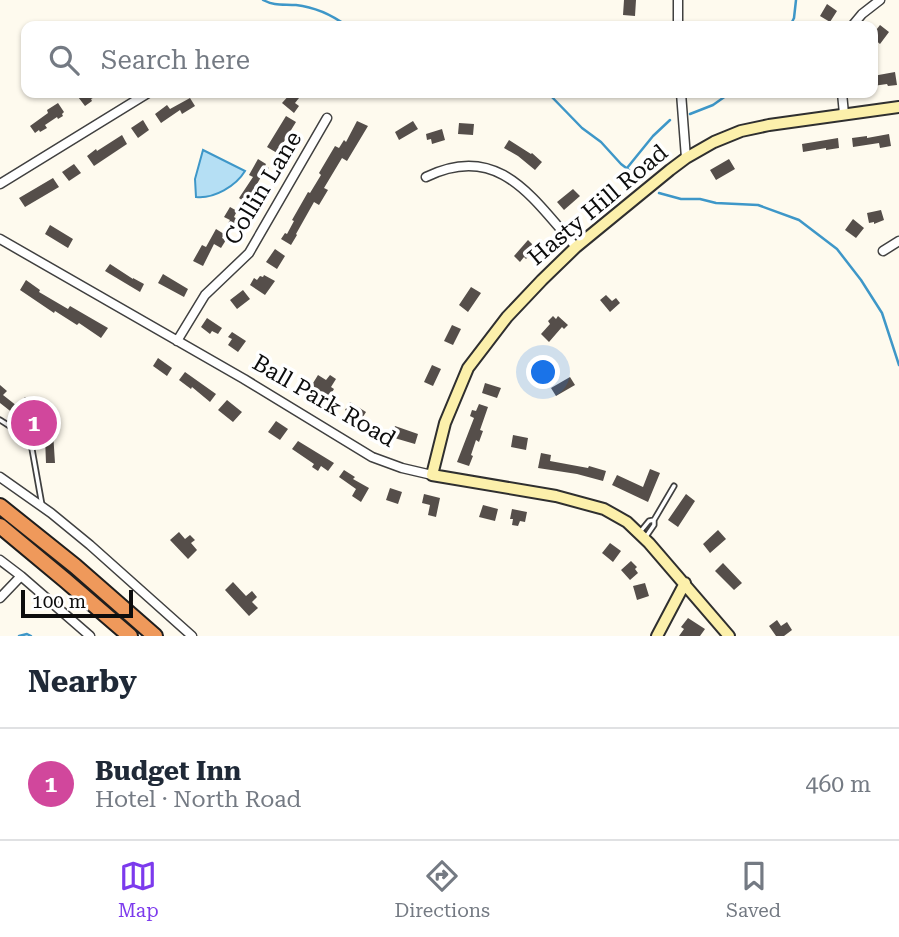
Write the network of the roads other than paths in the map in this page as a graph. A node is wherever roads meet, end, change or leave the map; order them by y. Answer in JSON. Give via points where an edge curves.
{"nodes":[{"id":1,"x":678,"y":0,"type":"edge"},
{"id":2,"x":880,"y":0,"type":"edge"},
{"id":3,"x":678,"y":21,"type":"edge"},
{"id":4,"x":856,"y":21,"type":"edge"},
{"id":5,"x":140,"y":98,"type":"edge"},
{"id":6,"x":681,"y":98,"type":"edge"},
{"id":7,"x":842,"y":98,"type":"edge"},
{"id":8,"x":899,"y":107,"type":"edge"},
{"id":9,"x":844,"y":114,"type":"junction"},
{"id":10,"x":327,"y":118,"type":"dead end"},
{"id":11,"x":686,"y":158,"type":"junction"},
{"id":12,"x":426,"y":177,"type":"dead end"},
{"id":13,"x":0,"y":184,"type":"edge"},
{"id":14,"x":0,"y":239,"type":"edge"},
{"id":15,"x":899,"y":241,"type":"edge"},
{"id":16,"x":576,"y":247,"type":"junction"},
{"id":17,"x":883,"y":251,"type":"dead end"},
{"id":18,"x":177,"y":341,"type":"junction"},
{"id":19,"x":0,"y":420,"type":"edge"},
{"id":20,"x":432,"y":475,"type":"junction"},
{"id":21,"x":0,"y":477,"type":"edge"},
{"id":22,"x":674,"y":486,"type":"dead end"},
{"id":23,"x":0,"y":506,"type":"edge"},
{"id":24,"x":42,"y":507,"type":"junction"},
{"id":25,"x":653,"y":520,"type":"junction"},
{"id":26,"x":0,"y":526,"type":"edge"},
{"id":27,"x":642,"y":536,"type":"junction"},
{"id":28,"x":0,"y":560,"type":"edge"},
{"id":29,"x":22,"y":576,"type":"junction"},
{"id":30,"x":685,"y":583,"type":"junction"},
{"id":31,"x":0,"y":598,"type":"edge"},
{"id":32,"x":660,"y":635,"type":"edge"},
{"id":33,"x":90,"y":636,"type":"edge"},
{"id":34,"x":130,"y":636,"type":"edge"},
{"id":35,"x":155,"y":636,"type":"edge"},
{"id":36,"x":192,"y":636,"type":"edge"},
{"id":37,"x":729,"y":636,"type":"edge"}],
"edges":[{"from":1,"to":3,"type":"street"},
{"from":2,"to":4,"type":"street"},
{"from":5,"to":13,"type":"street"},
{"from":6,"to":11,"type":"street"},
{"from":7,"to":9,"type":"street"},
{"from":8,"to":9,"type":"street","name":"Hasty Hill Road"},
{"from":9,"to":11,"type":"street","name":"Hasty Hill Road","via":[[741,131]]},
{"from":10,"to":18,"type":"street","name":"Collin Lane","via":[[249,253],[205,295]]},
{"from":11,"to":16,"type":"street","name":"Hasty Hill Road"},
{"from":12,"to":16,"type":"street","via":[[474,165],[503,174],[530,196]]},
{"from":14,"to":18,"type":"street","name":"Ball Park Road"},
{"from":15,"to":17,"type":"street"},
{"from":16,"to":20,"type":"street","name":"Hasty Hill Road","via":[[507,317],[468,368],[442,432]]},
{"from":18,"to":20,"type":"street","name":"Ball Park Road","via":[[372,457]]},
{"from":19,"to":24,"type":"lane","via":[[32,449]]},
{"from":20,"to":27,"type":"street","name":"Ball Park Road","via":[[604,509]]},
{"from":21,"to":24,"type":"street"},
{"from":22,"to":25,"type":"lane"},
{"from":23,"to":35,"type":"highway"},
{"from":24,"to":36,"type":"street"},
{"from":25,"to":27,"type":"lane"},
{"from":25,"to":27,"type":"lane","via":[[654,525]]},
{"from":26,"to":34,"type":"highway"},
{"from":27,"to":30,"type":"street","name":"Ball Park Road"},
{"from":28,"to":29,"type":"street"},
{"from":29,"to":31,"type":"street"},
{"from":29,"to":33,"type":"street"},
{"from":30,"to":32,"type":"street"},
{"from":30,"to":37,"type":"street","name":"Ball Park Road"}]}
